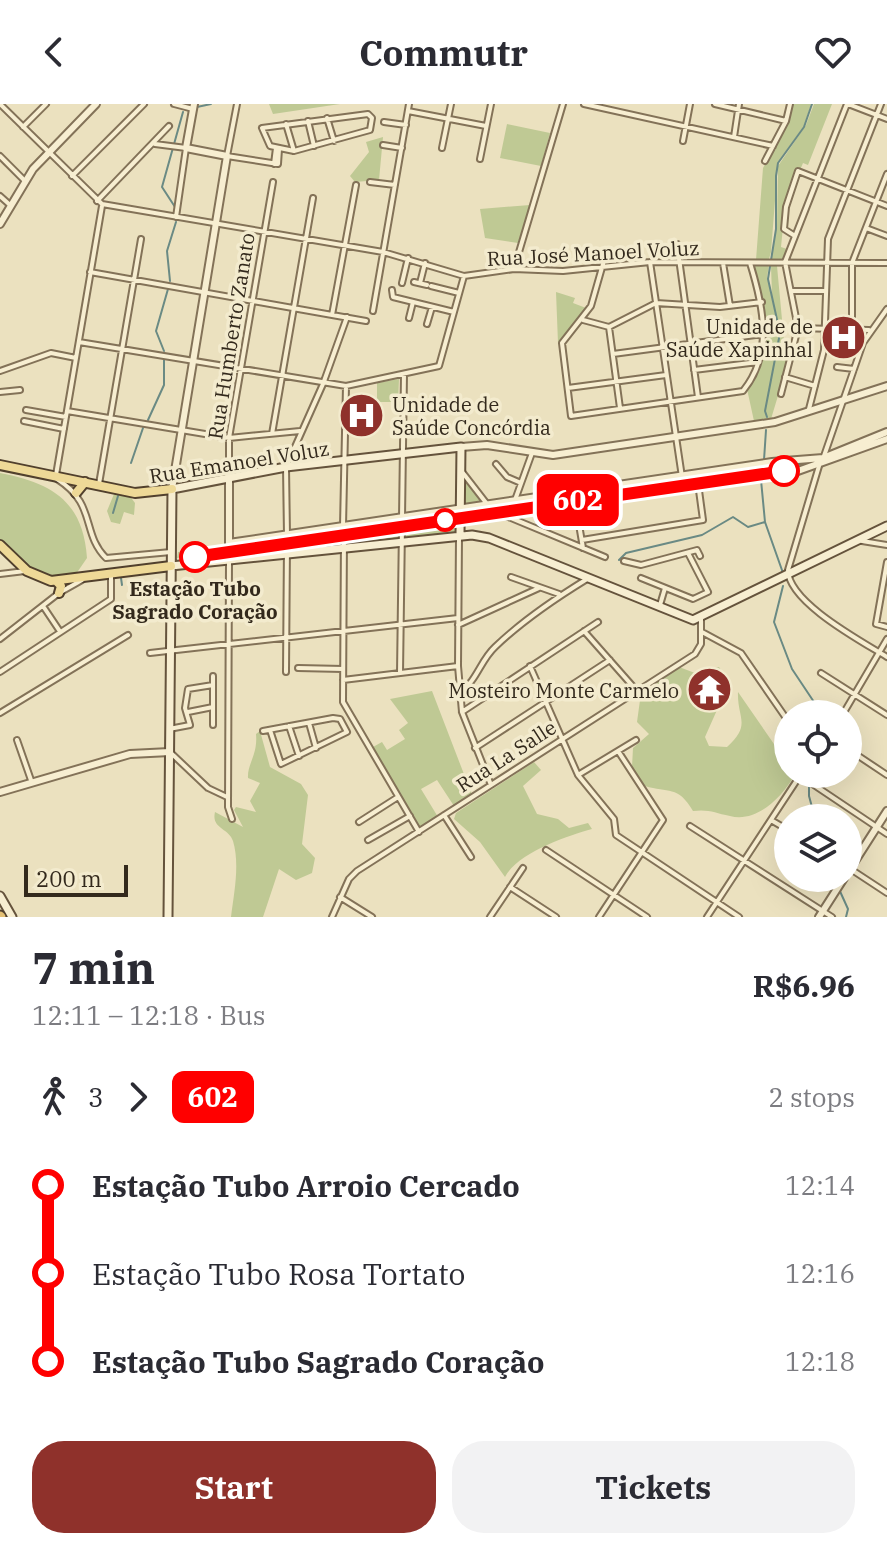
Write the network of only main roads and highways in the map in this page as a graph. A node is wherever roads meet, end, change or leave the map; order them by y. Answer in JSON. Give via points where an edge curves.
{"nodes":[{"id":1,"x":0,"y":465,"type":"edge"},
{"id":2,"x":85,"y":481,"type":"junction"},
{"id":3,"x":172,"y":489,"type":"junction"},
{"id":4,"x":76,"y":493,"type":"road end"},
{"id":5,"x":887,"y":526,"type":"edge"},
{"id":6,"x":460,"y":535,"type":"junction"},
{"id":7,"x":0,"y":545,"type":"edge"},
{"id":8,"x":171,"y":566,"type":"junction"},
{"id":9,"x":56,"y":581,"type":"junction"},
{"id":10,"x":59,"y":593,"type":"road end"},
{"id":11,"x":0,"y":896,"type":"edge"},
{"id":12,"x":6,"y":916,"type":"edge"},
{"id":13,"x":19,"y":917,"type":"edge"},
{"id":14,"x":168,"y":917,"type":"edge"}],
"edges":[{"from":1,"to":2,"type":"main road","name":"Rua Emanoel Voluz"},
{"from":2,"to":3,"type":"main road","name":"Rua Emanoel Voluz","via":[[143,493]]},
{"from":2,"to":4,"type":"main road"},
{"from":3,"to":6,"type":"main road","name":"Rua Emanoel Voluz","via":[[286,467],[461,447]]},
{"from":3,"to":8,"type":"main road"},
{"from":5,"to":6,"type":"main road","via":[[697,620],[489,538]]},
{"from":6,"to":8,"type":"main road"},
{"from":7,"to":9,"type":"main road","via":[[27,571]]},
{"from":8,"to":9,"type":"main road"},
{"from":8,"to":14,"type":"main road"},
{"from":9,"to":10,"type":"main road"},
{"from":11,"to":12,"type":"main road"},
{"from":12,"to":13,"type":"main road"}]}
